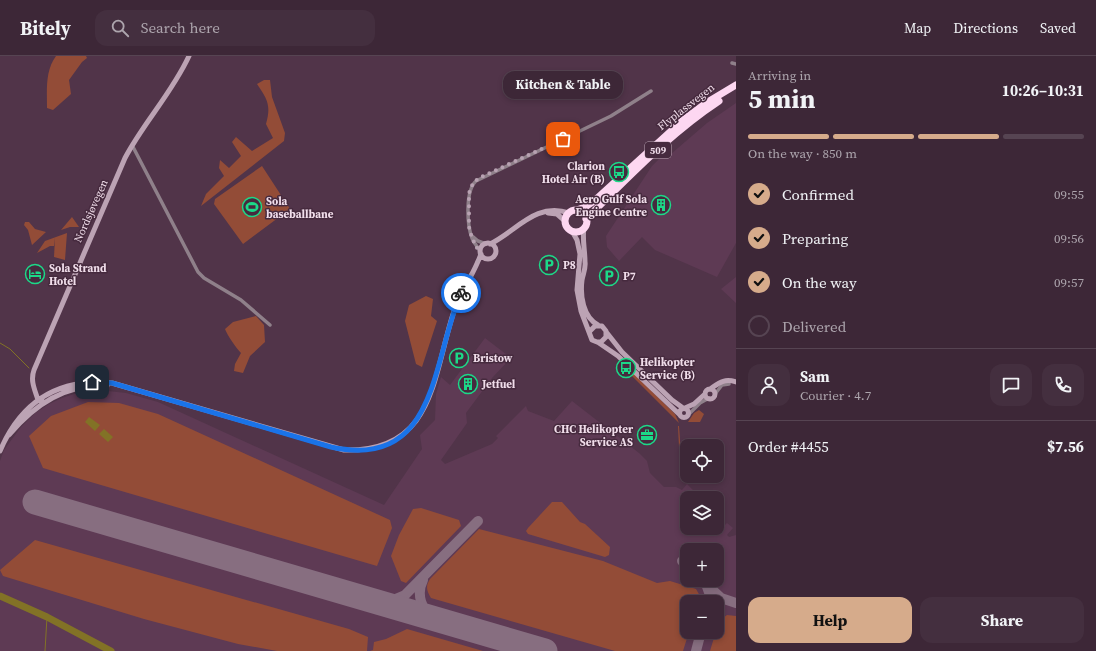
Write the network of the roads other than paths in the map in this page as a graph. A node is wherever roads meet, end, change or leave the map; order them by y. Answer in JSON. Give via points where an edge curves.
{"nodes":[{"id":1,"x":189,"y":56,"type":"edge"},
{"id":2,"x":736,"y":85,"type":"edge"},
{"id":3,"x":736,"y":90,"type":"edge"},
{"id":4,"x":651,"y":91,"type":"dead end"},
{"id":5,"x":132,"y":144,"type":"junction"},
{"id":6,"x":577,"y":210,"type":"junction"},
{"id":7,"x":541,"y":213,"type":"junction"},
{"id":8,"x":569,"y":213,"type":"junction"},
{"id":9,"x":586,"y":219,"type":"junction"},
{"id":10,"x":565,"y":220,"type":"junction"},
{"id":11,"x":584,"y":227,"type":"junction"},
{"id":12,"x":572,"y":231,"type":"junction"},
{"id":13,"x":471,"y":235,"type":"junction"},
{"id":14,"x":501,"y":238,"type":"junction"},
{"id":15,"x":488,"y":244,"type":"junction"},
{"id":16,"x":496,"y":250,"type":"junction"},
{"id":17,"x":480,"y":252,"type":"junction"},
{"id":18,"x":489,"y":259,"type":"junction"},
{"id":19,"x":476,"y":266,"type":"junction"},
{"id":20,"x":270,"y":325,"type":"dead end"},
{"id":21,"x":598,"y":325,"type":"junction"},
{"id":22,"x":590,"y":331,"type":"junction"},
{"id":23,"x":607,"y":333,"type":"junction"},
{"id":24,"x":598,"y":342,"type":"junction"},
{"id":25,"x":736,"y":382,"type":"edge"},
{"id":26,"x":729,"y":384,"type":"dead end"},
{"id":27,"x":710,"y":389,"type":"junction"},
{"id":28,"x":715,"y":394,"type":"junction"},
{"id":29,"x":707,"y":396,"type":"junction"},
{"id":30,"x":42,"y":400,"type":"junction"},
{"id":31,"x":684,"y":408,"type":"junction"},
{"id":32,"x":679,"y":414,"type":"junction"},
{"id":33,"x":688,"y":415,"type":"junction"},
{"id":34,"x":0,"y":451,"type":"edge"}],
"edges":[{"from":1,"to":5,"type":"street","name":"Nordsjøvegen","via":[[176,81]]},
{"from":2,"to":6,"type":"highway","name":"Flyplassvegen","number":"509","via":[[695,111],[594,201]]},
{"from":3,"to":9,"type":"highway","name":"Flyplassvegen","number":"509","via":[[685,126],[603,200]]},
{"from":4,"to":13,"type":"street","via":[[611,116],[476,181],[469,193]]},
{"from":5,"to":20,"type":"street","via":[[198,272],[241,300]]},
{"from":5,"to":30,"type":"street","name":"Nordsjøvegen","via":[[34,370],[33,383]]},
{"from":6,"to":8,"type":"highway","number":"509"},
{"from":6,"to":9,"type":"highway","via":[[584,214]]},
{"from":7,"to":8,"type":"street","via":[[550,209]]},
{"from":7,"to":10,"type":"street","via":[[557,214]]},
{"from":7,"to":14,"type":"street"},
{"from":8,"to":10,"type":"highway"},
{"from":9,"to":11,"type":"highway","number":"509"},
{"from":10,"to":12,"type":"highway","via":[[568,229]]},
{"from":11,"to":12,"type":"highway"},
{"from":11,"to":21,"type":"street","via":[[586,263],[582,299],[588,317]]},
{"from":12,"to":22,"type":"street","via":[[577,240],[581,261],[577,279],[579,301]]},
{"from":13,"to":15,"type":"street","via":[[478,241]]},
{"from":13,"to":17,"type":"street"},
{"from":14,"to":15,"type":"street"},
{"from":14,"to":16,"type":"street"},
{"from":15,"to":16,"type":"street"},
{"from":15,"to":17,"type":"street"},
{"from":16,"to":18,"type":"street","via":[[494,256]]},
{"from":17,"to":18,"type":"street","via":[[484,258]]},
{"from":17,"to":19,"type":"street"},
{"from":18,"to":19,"type":"street"},
{"from":19,"to":30,"type":"street","via":[[457,304],[432,390],[423,411],[406,432],[380,447],[358,450],[331,447],[124,387],[82,388]]},
{"from":21,"to":22,"type":"street"},
{"from":21,"to":23,"type":"street","via":[[604,327]]},
{"from":22,"to":24,"type":"street","via":[[592,340]]},
{"from":23,"to":24,"type":"street","via":[[604,340]]},
{"from":23,"to":31,"type":"street","via":[[622,352],[672,400]]},
{"from":24,"to":32,"type":"street","via":[[618,356]]},
{"from":25,"to":27,"type":"street","via":[[722,380]]},
{"from":26,"to":28,"type":"street","via":[[722,385]]},
{"from":27,"to":28,"type":"street","via":[[714,390]]},
{"from":27,"to":29,"type":"street","via":[[706,390]]},
{"from":28,"to":29,"type":"street","via":[[712,398]]},
{"from":29,"to":31,"type":"street"},
{"from":29,"to":33,"type":"street"},
{"from":30,"to":34,"type":"street","via":[[4,442]]},
{"from":31,"to":32,"type":"street"},
{"from":31,"to":33,"type":"street","via":[[688,410]]},
{"from":32,"to":33,"type":"street","via":[[683,418]]}]}
